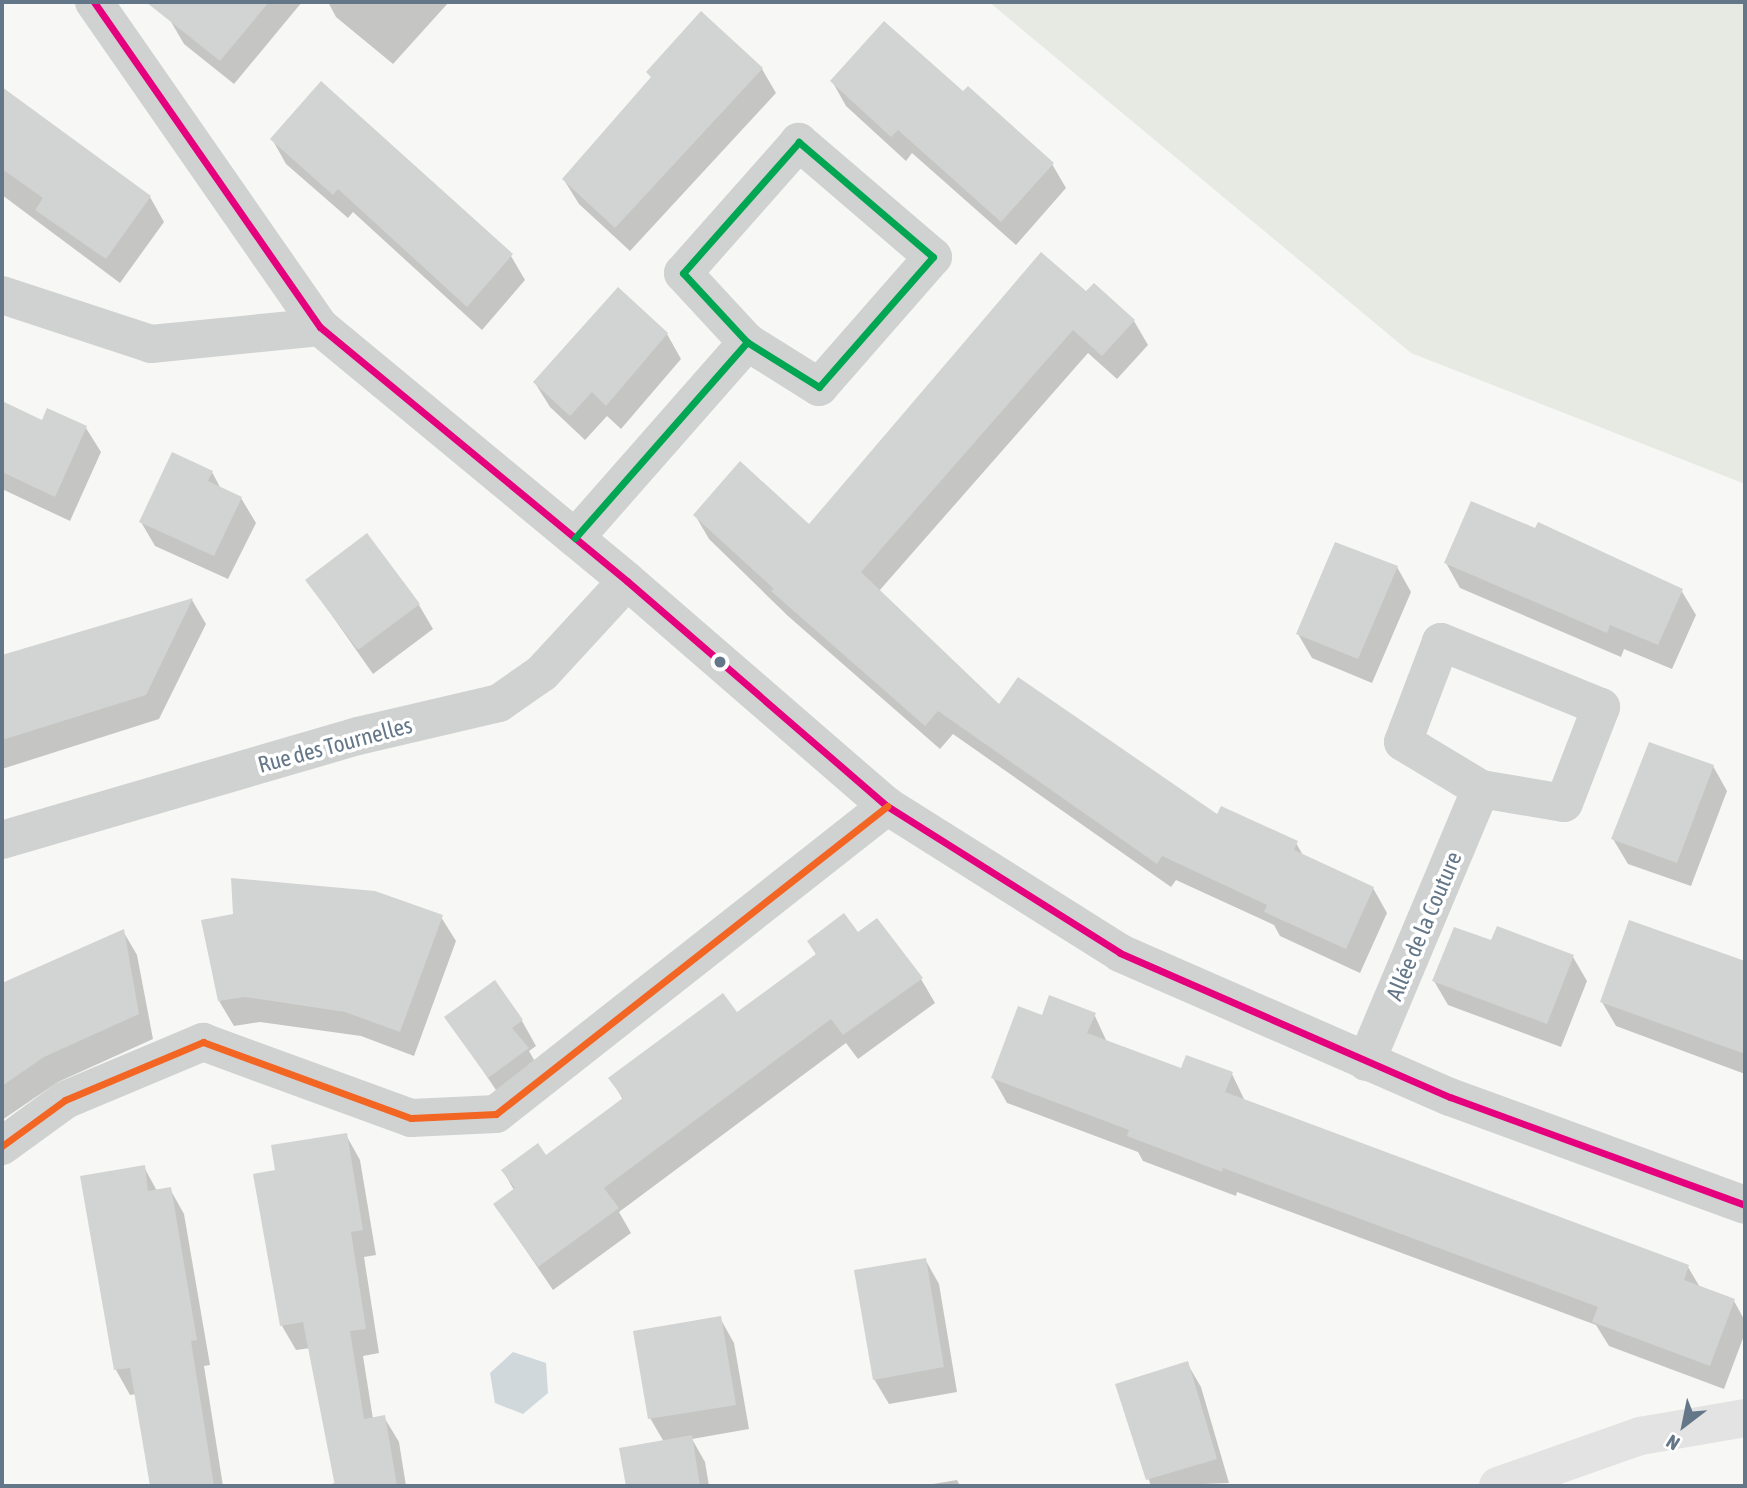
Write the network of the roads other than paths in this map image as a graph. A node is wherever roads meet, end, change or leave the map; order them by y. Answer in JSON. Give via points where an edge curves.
{"nodes":[{"id":1,"x":94,"y":2,"type":"edge"},
{"id":2,"x":2,"y":295,"type":"edge"},
{"id":3,"x":320,"y":327,"type":"junction"},
{"id":4,"x":747,"y":342,"type":"junction"},
{"id":5,"x":575,"y":538,"type":"junction"},
{"id":6,"x":627,"y":581,"type":"junction"},
{"id":7,"x":1481,"y":789,"type":"junction"},
{"id":8,"x":887,"y":806,"type":"junction"},
{"id":9,"x":2,"y":840,"type":"edge"},
{"id":10,"x":1366,"y":1062,"type":"junction"},
{"id":11,"x":2,"y":1146,"type":"edge"},
{"id":12,"x":1745,"y":1205,"type":"edge"},
{"id":13,"x":1745,"y":1418,"type":"edge"},
{"id":14,"x":1497,"y":1486,"type":"edge"}],
"edges":[{"from":1,"to":3,"type":"street"},
{"from":2,"to":3,"type":"street","via":[[151,344]]},
{"from":3,"to":5,"type":"street"},
{"from":4,"to":4,"type":"street","via":[[819,387],[933,257],[799,142],[683,273]]},
{"from":4,"to":5,"type":"street"},
{"from":5,"to":6,"type":"street"},
{"from":6,"to":8,"type":"street"},
{"from":6,"to":9,"type":"street","name":"Rue des Tournelles","via":[[541,673],[499,704],[359,736]]},
{"from":7,"to":7,"type":"street","via":[[1564,803],[1601,707],[1441,642],[1403,742]]},
{"from":7,"to":10,"type":"street","name":"Allée de la Couture"},
{"from":8,"to":10,"type":"street","via":[[1120,953]]},
{"from":8,"to":11,"type":"street","via":[[496,1114],[411,1118],[203,1042],[65,1100]]},
{"from":10,"to":12,"type":"street"},
{"from":13,"to":14,"type":"street","via":[[1640,1436]]}]}
